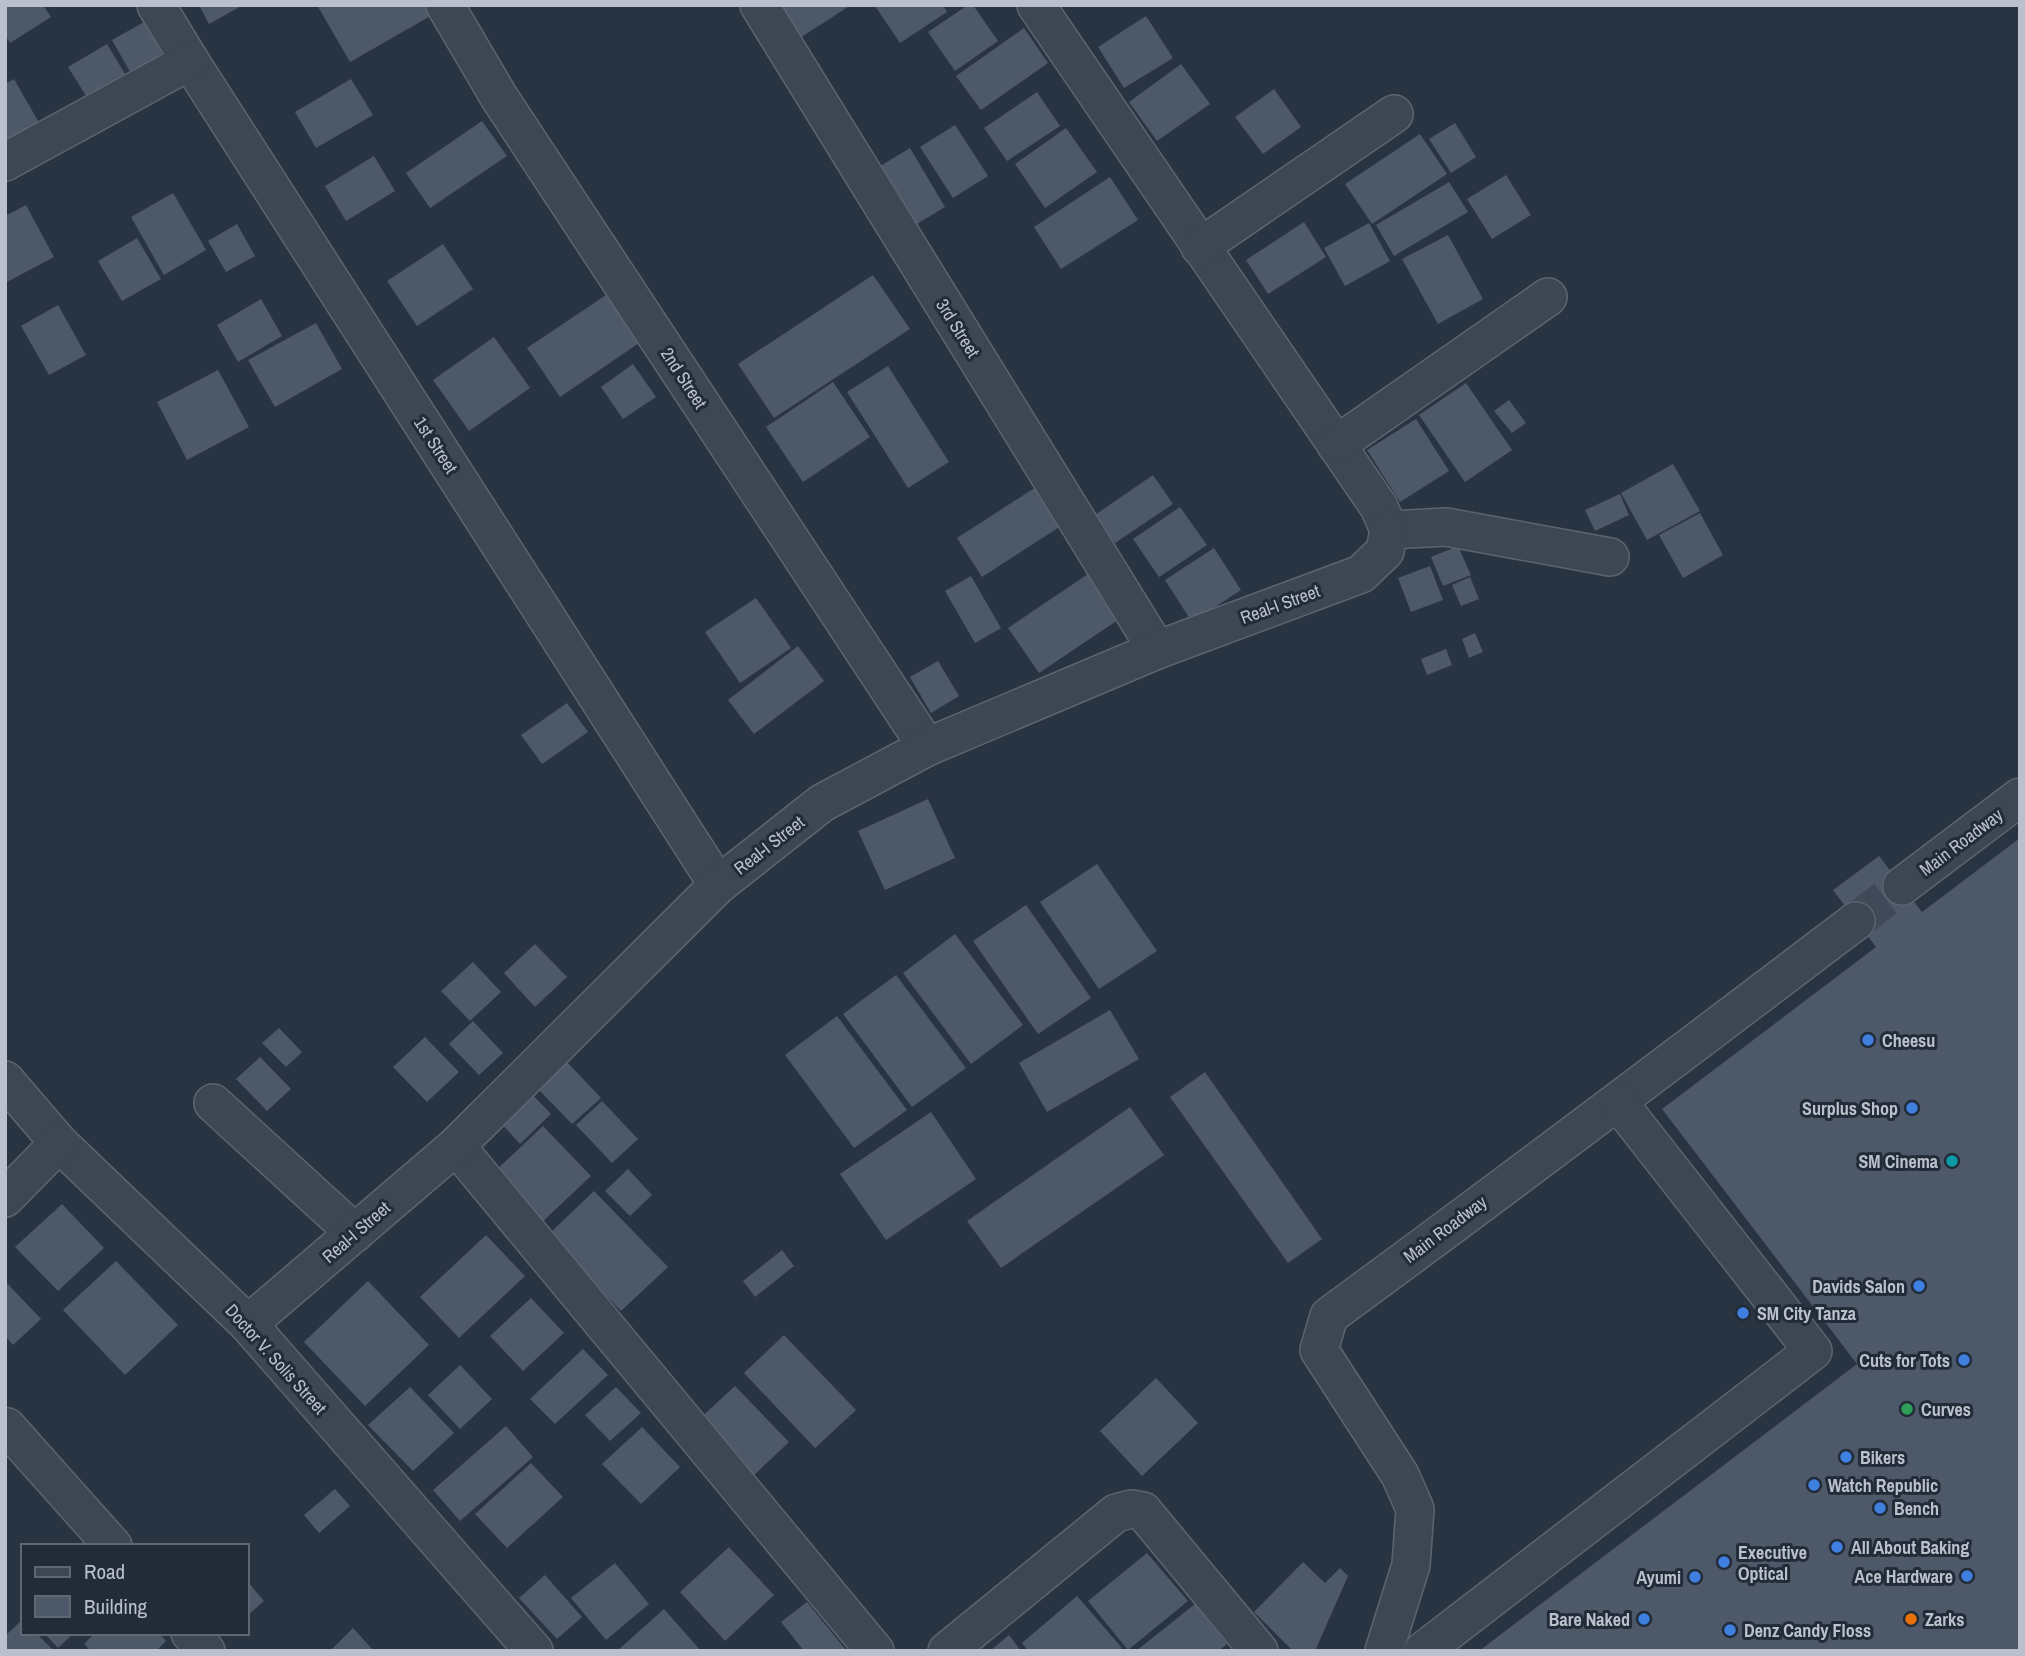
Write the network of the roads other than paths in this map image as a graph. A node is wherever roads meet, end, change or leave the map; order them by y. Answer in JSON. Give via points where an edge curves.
{"nodes":[{"id":1,"x":156,"y":5,"type":"edge"},
{"id":2,"x":445,"y":5,"type":"edge"},
{"id":3,"x":759,"y":5,"type":"edge"},
{"id":4,"x":1037,"y":5,"type":"edge"},
{"id":5,"x":190,"y":61,"type":"junction"},
{"id":6,"x":1394,"y":114,"type":"dead end"},
{"id":7,"x":5,"y":162,"type":"edge"},
{"id":8,"x":1200,"y":247,"type":"junction"},
{"id":9,"x":1548,"y":296,"type":"dead end"},
{"id":10,"x":1336,"y":444,"type":"junction"},
{"id":11,"x":1389,"y":530,"type":"junction"},
{"id":12,"x":1610,"y":557,"type":"dead end"},
{"id":13,"x":1157,"y":650,"type":"junction"},
{"id":14,"x":927,"y":747,"type":"junction"},
{"id":15,"x":2020,"y":797,"type":"edge"},
{"id":16,"x":718,"y":885,"type":"junction"},
{"id":17,"x":1902,"y":886,"type":"tunnel mouth"},
{"id":18,"x":1856,"y":921,"type":"tunnel mouth"},
{"id":19,"x":5,"y":1080,"type":"edge"},
{"id":20,"x":1618,"y":1102,"type":"junction"},
{"id":21,"x":213,"y":1103,"type":"dead end"},
{"id":22,"x":59,"y":1143,"type":"junction"},
{"id":23,"x":456,"y":1146,"type":"junction"},
{"id":24,"x":5,"y":1198,"type":"edge"},
{"id":25,"x":355,"y":1233,"type":"junction"},
{"id":26,"x":248,"y":1324,"type":"junction"},
{"id":27,"x":7,"y":1427,"type":"edge"},
{"id":28,"x":111,"y":1544,"type":"edge"},
{"id":29,"x":192,"y":1635,"type":"edge"},
{"id":30,"x":206,"y":1651,"type":"edge"},
{"id":31,"x":534,"y":1651,"type":"edge"},
{"id":32,"x":874,"y":1651,"type":"edge"},
{"id":33,"x":947,"y":1651,"type":"edge"},
{"id":34,"x":1259,"y":1651,"type":"edge"},
{"id":35,"x":1384,"y":1651,"type":"edge"},
{"id":36,"x":1423,"y":1651,"type":"edge"}],
"edges":[{"from":1,"to":5,"type":"street","name":"1st Street"},
{"from":2,"to":14,"type":"street","name":"2nd Street","via":[[499,97]]},
{"from":3,"to":13,"type":"street","name":"3rd Street"},
{"from":4,"to":8,"type":"street"},
{"from":5,"to":7,"type":"street"},
{"from":5,"to":16,"type":"street","name":"1st Street"},
{"from":6,"to":8,"type":"street"},
{"from":8,"to":10,"type":"street"},
{"from":9,"to":10,"type":"street"},
{"from":10,"to":11,"type":"street","via":[[1379,507]]},
{"from":11,"to":12,"type":"street","via":[[1446,527]]},
{"from":11,"to":13,"type":"street","name":"Real-I Street","via":[[1385,551],[1361,574]]},
{"from":13,"to":14,"type":"street","name":"Real-I Street"},
{"from":14,"to":16,"type":"street","name":"Real-I Street","via":[[822,803]]},
{"from":15,"to":17,"type":"street","name":"Main Roadway"},
{"from":16,"to":23,"type":"street","name":"Real-I Street"},
{"from":18,"to":20,"type":"street","name":"Main Roadway"},
{"from":19,"to":22,"type":"street","name":"Doctor V. Solis Street"},
{"from":20,"to":35,"type":"street","name":"Main Roadway","via":[[1329,1316],[1319,1350],[1400,1475],[1415,1509],[1410,1565]]},
{"from":20,"to":36,"type":"street","via":[[1813,1351]]},
{"from":21,"to":25,"type":"street"},
{"from":22,"to":24,"type":"street"},
{"from":22,"to":26,"type":"street","name":"Doctor V. Solis Street"},
{"from":23,"to":25,"type":"street","name":"Real-I Street"},
{"from":23,"to":32,"type":"street"},
{"from":25,"to":26,"type":"street","name":"Real-I Street"},
{"from":26,"to":31,"type":"street","name":"Doctor V. Solis Street"},
{"from":27,"to":28,"type":"street"},
{"from":29,"to":30,"type":"street"},
{"from":33,"to":34,"type":"street","via":[[1116,1513],[1131,1509],[1143,1510]]}]}
